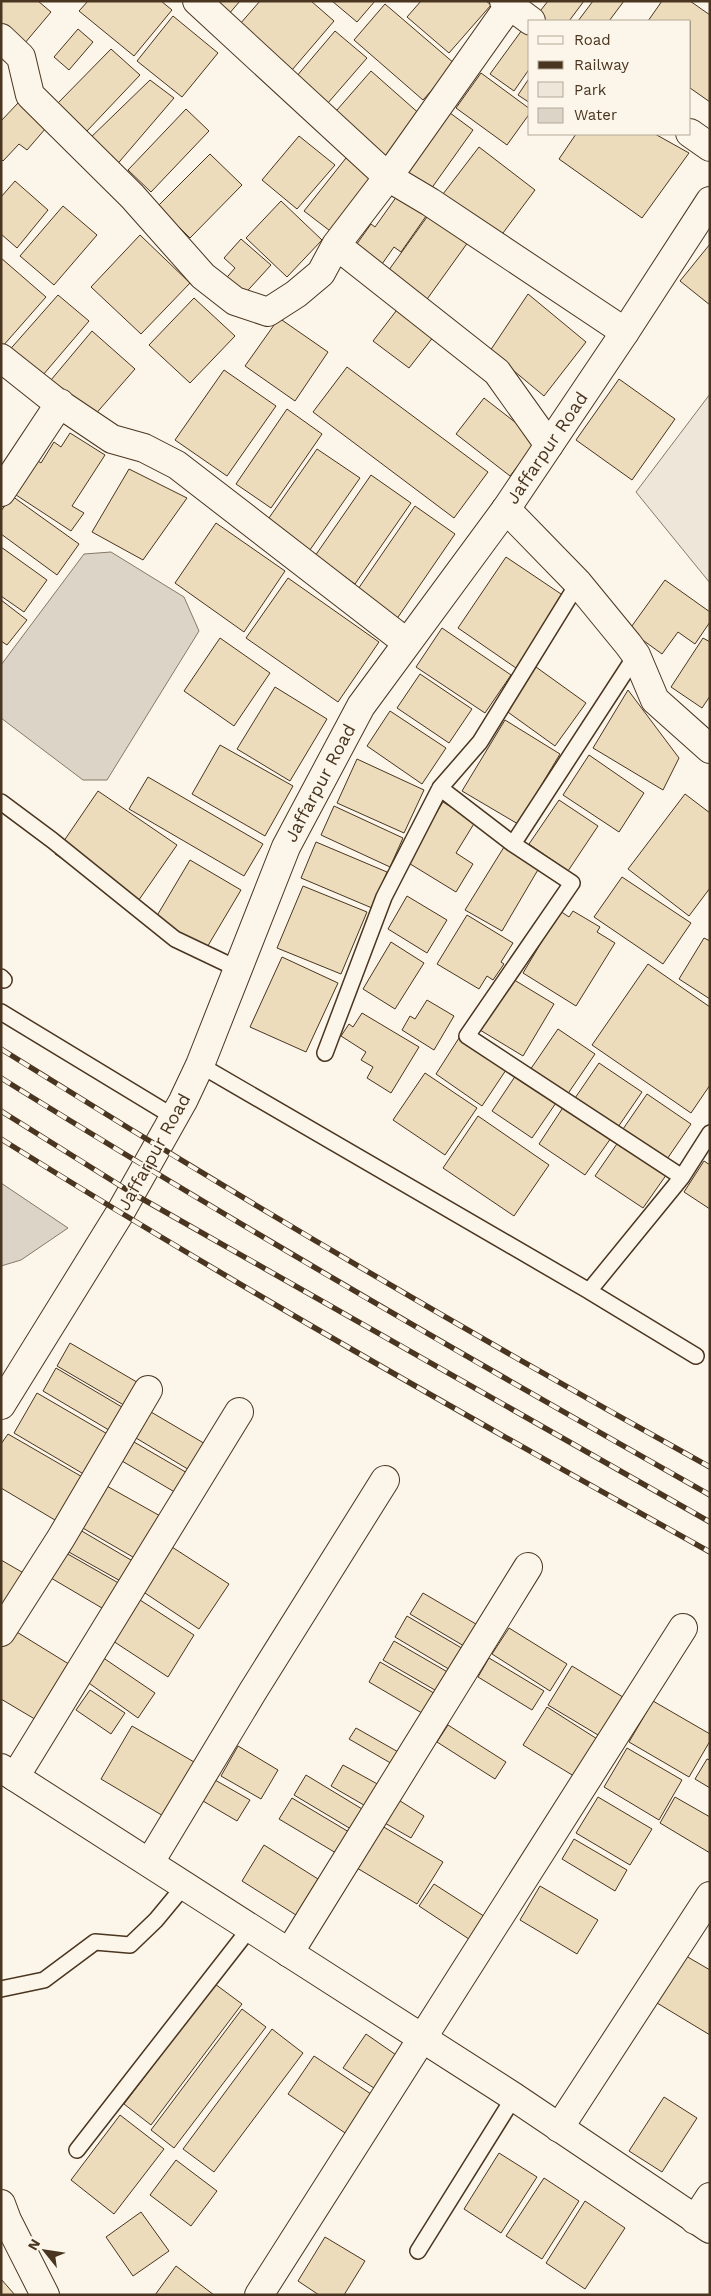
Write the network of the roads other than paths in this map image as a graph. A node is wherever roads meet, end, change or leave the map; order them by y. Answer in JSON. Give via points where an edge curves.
{"nodes":[{"id":1,"x":197,"y":1,"type":"edge"},
{"id":2,"x":506,"y":3,"type":"edge"},
{"id":3,"x":530,"y":20,"type":"edge"},
{"id":4,"x":1,"y":38,"type":"edge"},
{"id":5,"x":691,"y":134,"type":"edge"},
{"id":6,"x":710,"y":147,"type":"edge"},
{"id":7,"x":388,"y":177,"type":"junction"},
{"id":8,"x":710,"y":200,"type":"edge"},
{"id":9,"x":336,"y":245,"type":"junction"},
{"id":10,"x":625,"y":332,"type":"junction"},
{"id":11,"x":1,"y":358,"type":"edge"},
{"id":12,"x":60,"y":403,"type":"junction"},
{"id":13,"x":549,"y":445,"type":"junction"},
{"id":14,"x":1,"y":492,"type":"edge"},
{"id":15,"x":506,"y":509,"type":"junction"},
{"id":16,"x":578,"y":583,"type":"junction"},
{"id":17,"x":406,"y":642,"type":"junction"},
{"id":18,"x":636,"y":655,"type":"junction"},
{"id":19,"x":710,"y":749,"type":"edge"},
{"id":20,"x":440,"y":788,"type":"junction"},
{"id":21,"x":1,"y":802,"type":"edge"},
{"id":22,"x":513,"y":844,"type":"junction"},
{"id":23,"x":238,"y":969,"type":"junction"},
{"id":24,"x":1,"y":1012,"type":"edge"},
{"id":25,"x":325,"y":1053,"type":"dead end"},
{"id":26,"x":200,"y":1066,"type":"junction"},
{"id":27,"x":174,"y":1117,"type":"junction"},
{"id":28,"x":710,"y":1133,"type":"edge"},
{"id":29,"x":682,"y":1177,"type":"junction"},
{"id":30,"x":588,"y":1291,"type":"junction"},
{"id":31,"x":696,"y":1356,"type":"dead end"},
{"id":32,"x":148,"y":1390,"type":"dead end"},
{"id":33,"x":1,"y":1405,"type":"edge"},
{"id":34,"x":239,"y":1412,"type":"dead end"},
{"id":35,"x":384,"y":1480,"type":"dead end"},
{"id":36,"x":528,"y":1567,"type":"dead end"},
{"id":37,"x":683,"y":1628,"type":"dead end"},
{"id":38,"x":1,"y":1632,"type":"edge"},
{"id":39,"x":8,"y":1773,"type":"edge"},
{"id":40,"x":150,"y":1862,"type":"junction"},
{"id":41,"x":185,"y":1884,"type":"junction"},
{"id":42,"x":710,"y":1896,"type":"edge"},
{"id":43,"x":250,"y":1928,"type":"junction"},
{"id":44,"x":290,"y":1954,"type":"junction"},
{"id":45,"x":1,"y":1989,"type":"edge"},
{"id":46,"x":422,"y":2038,"type":"junction"},
{"id":47,"x":514,"y":2097,"type":"junction"},
{"id":48,"x":560,"y":2128,"type":"junction"},
{"id":49,"x":77,"y":2150,"type":"dead end"},
{"id":50,"x":710,"y":2197,"type":"edge"},
{"id":51,"x":1,"y":2204,"type":"edge"},
{"id":52,"x":702,"y":2225,"type":"edge"},
{"id":53,"x":418,"y":2251,"type":"dead end"},
{"id":54,"x":45,"y":2295,"type":"edge"},
{"id":55,"x":259,"y":2295,"type":"edge"}],
"edges":[{"from":1,"to":7,"type":"street"},
{"from":2,"to":3,"type":"street"},
{"from":2,"to":7,"type":"street"},
{"from":4,"to":9,"type":"street","via":[[21,57],[30,95],[132,196],[203,276],[235,301],[268,312],[321,273]]},
{"from":5,"to":6,"type":"street"},
{"from":7,"to":9,"type":"street"},
{"from":7,"to":10,"type":"street"},
{"from":8,"to":10,"type":"street","name":"Jaffarpur Road"},
{"from":9,"to":13,"type":"street","via":[[497,372]]},
{"from":10,"to":13,"type":"street","name":"Jaffarpur Road"},
{"from":11,"to":12,"type":"street"},
{"from":12,"to":14,"type":"street"},
{"from":12,"to":17,"type":"street","via":[[112,438],[144,448],[177,465]]},
{"from":13,"to":15,"type":"street","name":"Jaffarpur Road"},
{"from":15,"to":16,"type":"street"},
{"from":15,"to":17,"type":"street","name":"Jaffarpur Road"},
{"from":16,"to":18,"type":"street"},
{"from":16,"to":20,"type":"lane","via":[[480,742]]},
{"from":17,"to":23,"type":"street","name":"Jaffarpur Road","via":[[360,706],[286,847]]},
{"from":18,"to":19,"type":"street","via":[[655,700]]},
{"from":18,"to":22,"type":"lane"},
{"from":20,"to":22,"type":"lane"},
{"from":20,"to":25,"type":"lane","via":[[384,897]]},
{"from":21,"to":23,"type":"lane","via":[[175,938]]},
{"from":22,"to":29,"type":"lane","via":[[572,883],[467,1036]]},
{"from":23,"to":26,"type":"street","name":"Jaffarpur Road"},
{"from":24,"to":27,"type":"lane"},
{"from":26,"to":27,"type":"street","name":"Jaffarpur Road"},
{"from":26,"to":30,"type":"lane"},
{"from":27,"to":33,"type":"street","name":"Jaffarpur Road","via":[[120,1214]]},
{"from":28,"to":29,"type":"lane"},
{"from":29,"to":30,"type":"lane"},
{"from":30,"to":31,"type":"lane"},
{"from":32,"to":38,"type":"street"},
{"from":34,"to":39,"type":"street"},
{"from":35,"to":40,"type":"street"},
{"from":36,"to":44,"type":"street"},
{"from":37,"to":46,"type":"street"},
{"from":39,"to":40,"type":"street"},
{"from":40,"to":41,"type":"street"},
{"from":41,"to":43,"type":"street"},
{"from":41,"to":45,"type":"lane","via":[[156,1920],[130,1945],[95,1942],[44,1980]]},
{"from":42,"to":48,"type":"street"},
{"from":43,"to":44,"type":"street"},
{"from":43,"to":49,"type":"lane"},
{"from":44,"to":46,"type":"street"},
{"from":46,"to":47,"type":"street"},
{"from":46,"to":55,"type":"street"},
{"from":47,"to":48,"type":"street"},
{"from":47,"to":53,"type":"lane"},
{"from":48,"to":52,"type":"street"},
{"from":50,"to":52,"type":"street"},
{"from":51,"to":54,"type":"street"}]}
